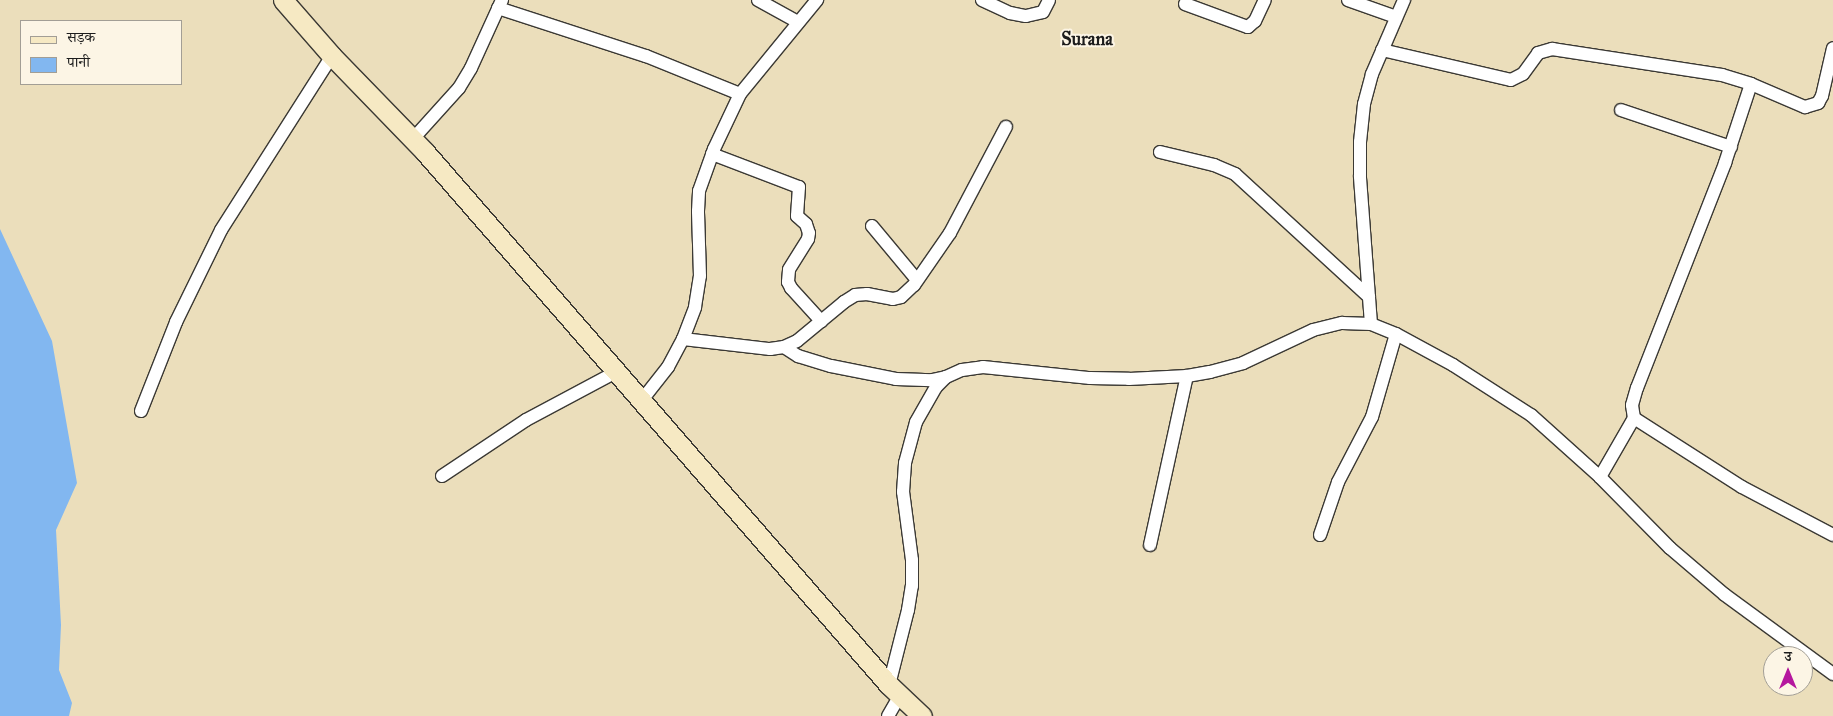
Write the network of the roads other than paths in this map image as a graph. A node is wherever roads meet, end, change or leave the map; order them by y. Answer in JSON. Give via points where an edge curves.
{"nodes":[{"id":1,"x":282,"y":0,"type":"edge"},
{"id":2,"x":758,"y":0,"type":"edge"},
{"id":3,"x":817,"y":0,"type":"edge"},
{"id":4,"x":982,"y":0,"type":"edge"},
{"id":5,"x":1049,"y":0,"type":"edge"},
{"id":6,"x":1265,"y":0,"type":"edge"},
{"id":7,"x":1348,"y":0,"type":"edge"},
{"id":8,"x":1404,"y":0,"type":"edge"},
{"id":9,"x":500,"y":4,"type":"edge"},
{"id":10,"x":1185,"y":4,"type":"dead end"},
{"id":11,"x":1396,"y":18,"type":"junction"},
{"id":12,"x":798,"y":22,"type":"junction"},
{"id":13,"x":1833,"y":48,"type":"edge"},
{"id":14,"x":1382,"y":50,"type":"junction"},
{"id":15,"x":332,"y":56,"type":"junction"},
{"id":16,"x":1751,"y":84,"type":"junction"},
{"id":17,"x":740,"y":94,"type":"junction"},
{"id":18,"x":1622,"y":110,"type":"dead end"},
{"id":19,"x":1006,"y":127,"type":"dead end"},
{"id":20,"x":412,"y":140,"type":"junction"},
{"id":21,"x":1730,"y":147,"type":"junction"},
{"id":22,"x":1160,"y":152,"type":"dead end"},
{"id":23,"x":712,"y":154,"type":"junction"},
{"id":24,"x":872,"y":226,"type":"dead end"},
{"id":25,"x":917,"y":280,"type":"junction"},
{"id":26,"x":1369,"y":297,"type":"junction"},
{"id":27,"x":821,"y":321,"type":"junction"},
{"id":28,"x":1371,"y":324,"type":"junction"},
{"id":29,"x":1396,"y":334,"type":"junction"},
{"id":30,"x":683,"y":339,"type":"junction"},
{"id":31,"x":784,"y":346,"type":"junction"},
{"id":32,"x":616,"y":372,"type":"junction"},
{"id":33,"x":1187,"y":376,"type":"junction"},
{"id":34,"x":946,"y":377,"type":"junction"},
{"id":35,"x":642,"y":400,"type":"junction"},
{"id":36,"x":141,"y":411,"type":"dead end"},
{"id":37,"x":1634,"y":418,"type":"junction"},
{"id":38,"x":442,"y":476,"type":"dead end"},
{"id":39,"x":1600,"y":477,"type":"junction"},
{"id":40,"x":1320,"y":535,"type":"dead end"},
{"id":41,"x":1833,"y":535,"type":"edge"},
{"id":42,"x":1150,"y":545,"type":"dead end"},
{"id":43,"x":1833,"y":674,"type":"edge"},
{"id":44,"x":895,"y":690,"type":"junction"},
{"id":45,"x":888,"y":716,"type":"edge"},
{"id":46,"x":922,"y":716,"type":"edge"}],
"edges":[{"from":1,"to":15,"type":"street"},
{"from":2,"to":12,"type":"street"},
{"from":3,"to":12,"type":"street"},
{"from":4,"to":5,"type":"street","via":[[1010,13],[1026,16],[1042,12]]},
{"from":6,"to":10,"type":"street","via":[[1255,21],[1248,27]]},
{"from":7,"to":11,"type":"street"},
{"from":8,"to":11,"type":"street"},
{"from":9,"to":17,"type":"street","via":[[646,56]]},
{"from":9,"to":20,"type":"street","via":[[459,88]]},
{"from":11,"to":14,"type":"street"},
{"from":12,"to":17,"type":"street"},
{"from":13,"to":16,"type":"street","via":[[1822,96],[1812,107],[1798,106]]},
{"from":14,"to":16,"type":"street","via":[[1511,80],[1523,74],[1538,53],[1552,49],[1722,75]]},
{"from":14,"to":26,"type":"street","via":[[1364,104],[1360,142]]},
{"from":15,"to":20,"type":"street"},
{"from":15,"to":36,"type":"street","via":[[221,230],[176,322]]},
{"from":16,"to":21,"type":"street"},
{"from":17,"to":23,"type":"street"},
{"from":18,"to":21,"type":"street"},
{"from":19,"to":25,"type":"street","via":[[950,233]]},
{"from":20,"to":32,"type":"street"},
{"from":21,"to":37,"type":"street","via":[[1637,388],[1632,405]]},
{"from":22,"to":26,"type":"street","via":[[1214,165],[1235,174]]},
{"from":23,"to":27,"type":"street","via":[[799,187],[797,216],[806,224],[809,233],[789,270],[788,282]]},
{"from":23,"to":30,"type":"street","via":[[699,191],[698,291]]},
{"from":24,"to":25,"type":"street"},
{"from":25,"to":27,"type":"street","via":[[901,297],[893,299],[855,295]]},
{"from":26,"to":28,"type":"street"},
{"from":27,"to":31,"type":"street","via":[[797,342]]},
{"from":28,"to":29,"type":"street"},
{"from":28,"to":33,"type":"street","via":[[1327,325],[1243,362]]},
{"from":29,"to":39,"type":"street","via":[[1453,365],[1525,412]]},
{"from":29,"to":40,"type":"street","via":[[1372,417],[1338,482]]},
{"from":30,"to":31,"type":"street","via":[[770,349]]},
{"from":30,"to":35,"type":"street","via":[[668,367]]},
{"from":31,"to":34,"type":"street","via":[[798,356],[830,366],[896,379]]},
{"from":32,"to":35,"type":"street"},
{"from":32,"to":38,"type":"street","via":[[526,420]]},
{"from":33,"to":34,"type":"street","via":[[1109,378],[982,367]]},
{"from":33,"to":42,"type":"street"},
{"from":34,"to":44,"type":"street","via":[[936,387],[916,422],[905,463],[903,492],[912,586]]},
{"from":35,"to":44,"type":"street"},
{"from":37,"to":39,"type":"street"},
{"from":37,"to":41,"type":"street","via":[[1742,487]]},
{"from":39,"to":43,"type":"street","via":[[1670,548],[1718,589]]},
{"from":44,"to":45,"type":"street"},
{"from":44,"to":46,"type":"street"}]}
